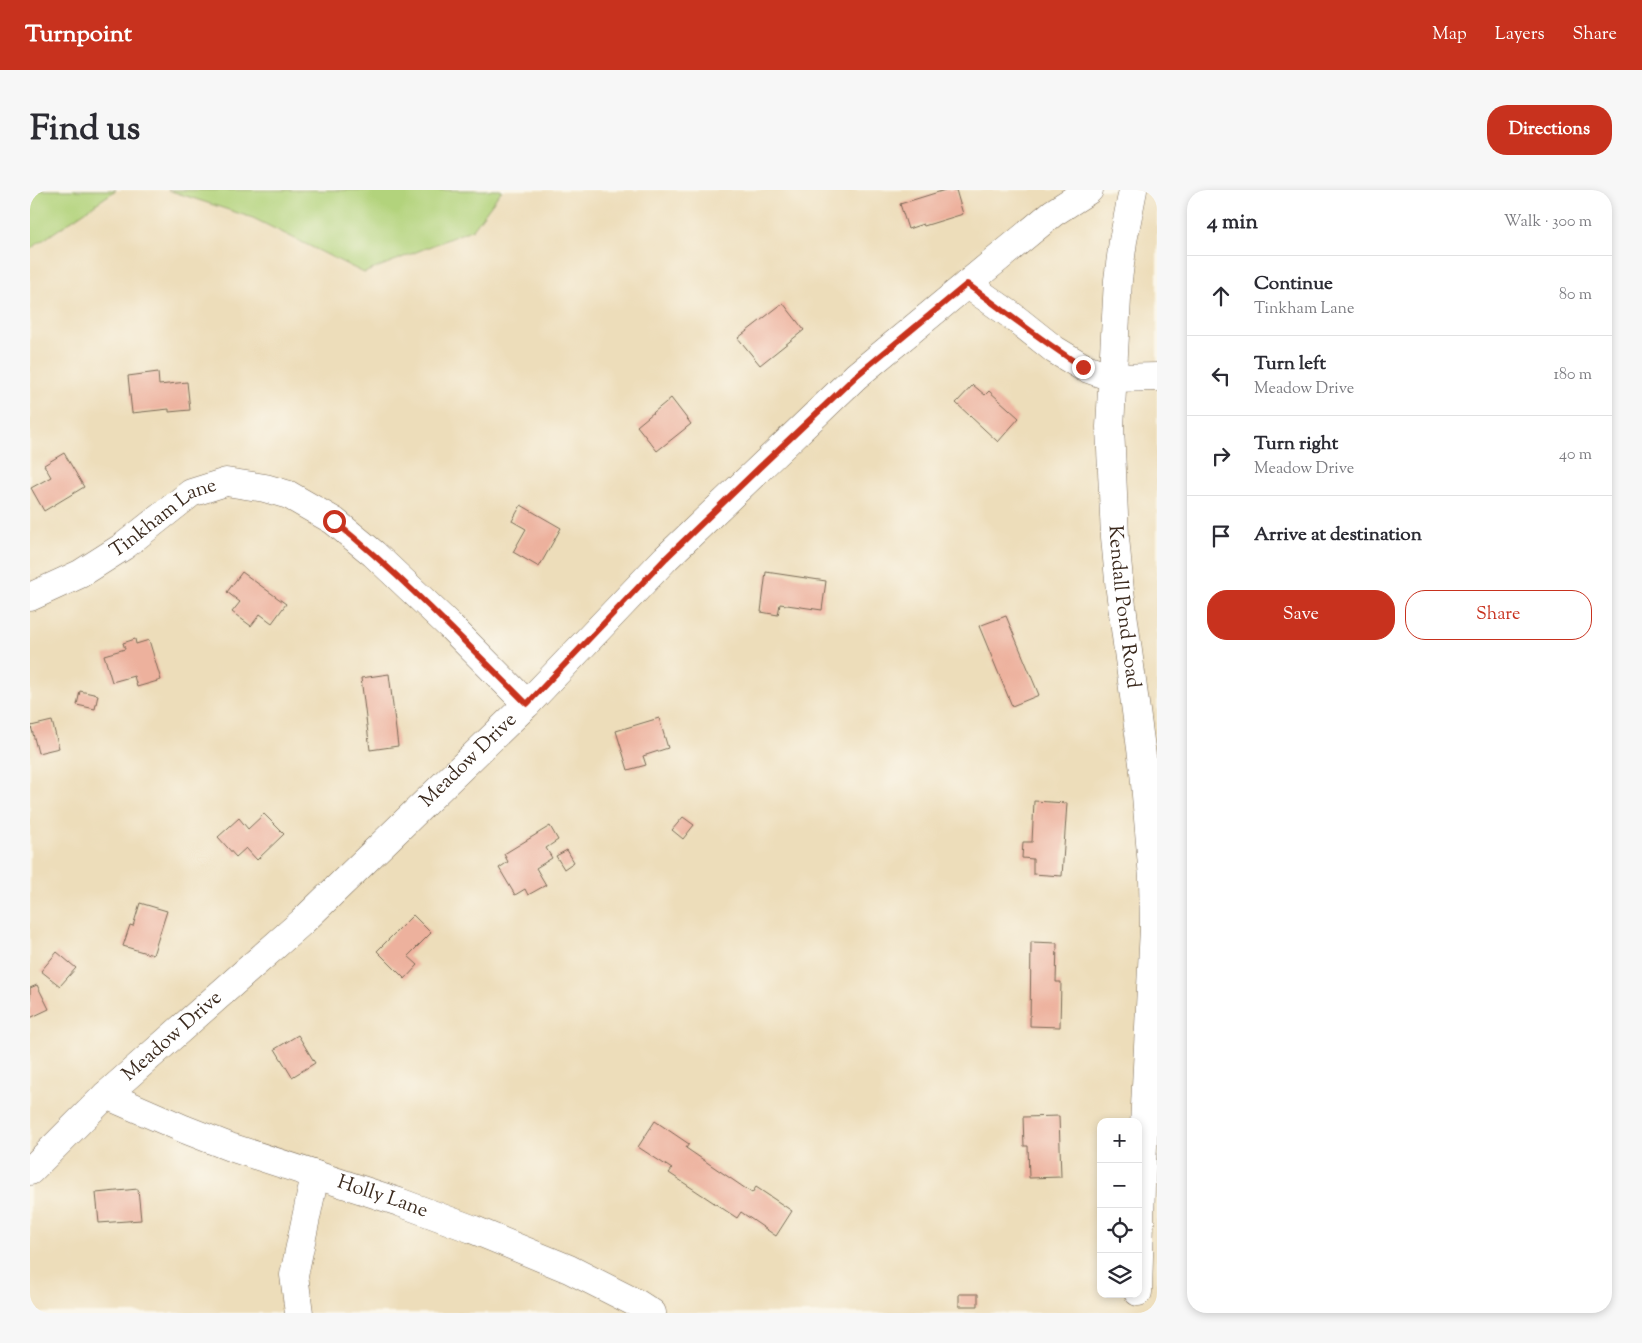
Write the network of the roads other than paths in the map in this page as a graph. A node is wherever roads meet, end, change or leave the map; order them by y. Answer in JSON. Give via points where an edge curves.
{"nodes":[{"id":1,"x":1089,"y":190,"type":"edge"},
{"id":2,"x":1133,"y":190,"type":"edge"},
{"id":3,"x":967,"y":284,"type":"junction"},
{"id":4,"x":1157,"y":377,"type":"edge"},
{"id":5,"x":1114,"y":378,"type":"junction"},
{"id":6,"x":30,"y":597,"type":"edge"},
{"id":7,"x":527,"y":704,"type":"junction"},
{"id":8,"x":1155,"y":878,"type":"edge"},
{"id":9,"x":106,"y":1095,"type":"junction"},
{"id":10,"x":30,"y":1171,"type":"edge"},
{"id":11,"x":315,"y":1175,"type":"junction"},
{"id":12,"x":1139,"y":1253,"type":"edge"},
{"id":13,"x":1138,"y":1298,"type":"edge"},
{"id":14,"x":298,"y":1313,"type":"edge"},
{"id":15,"x":652,"y":1313,"type":"edge"},
{"id":16,"x":1138,"y":1313,"type":"edge"}],
"edges":[{"from":1,"to":3,"type":"street","name":"Meadow Drive","via":[[1054,213]]},
{"from":2,"to":5,"type":"street","name":"Kendall Pond Road","via":[[1118,280]]},
{"from":3,"to":5,"type":"street","via":[[1055,350],[1083,367]]},
{"from":3,"to":7,"type":"street","name":"Meadow Drive","via":[[856,376],[760,467],[666,558]]},
{"from":4,"to":5,"type":"street"},
{"from":5,"to":8,"type":"street","name":"Kendall Pond Road","via":[[1110,427],[1115,538]]},
{"from":6,"to":7,"type":"street","name":"Tinkham Lane","via":[[80,574],[124,546],[191,493],[226,482],[265,488],[289,495],[334,521],[450,626]]},
{"from":7,"to":9,"type":"street","name":"Meadow Drive","via":[[302,922]]},
{"from":8,"to":12,"type":"street","name":"Kendall Pond Road"},
{"from":9,"to":10,"type":"street","name":"Meadow Drive"},
{"from":9,"to":11,"type":"street","name":"Holly Lane","via":[[221,1143]]},
{"from":11,"to":14,"type":"street","via":[[294,1275]]},
{"from":11,"to":15,"type":"street","name":"Holly Lane","via":[[472,1229],[568,1269]]},
{"from":13,"to":16,"type":"street","name":"Kendall Pond Road"}]}
